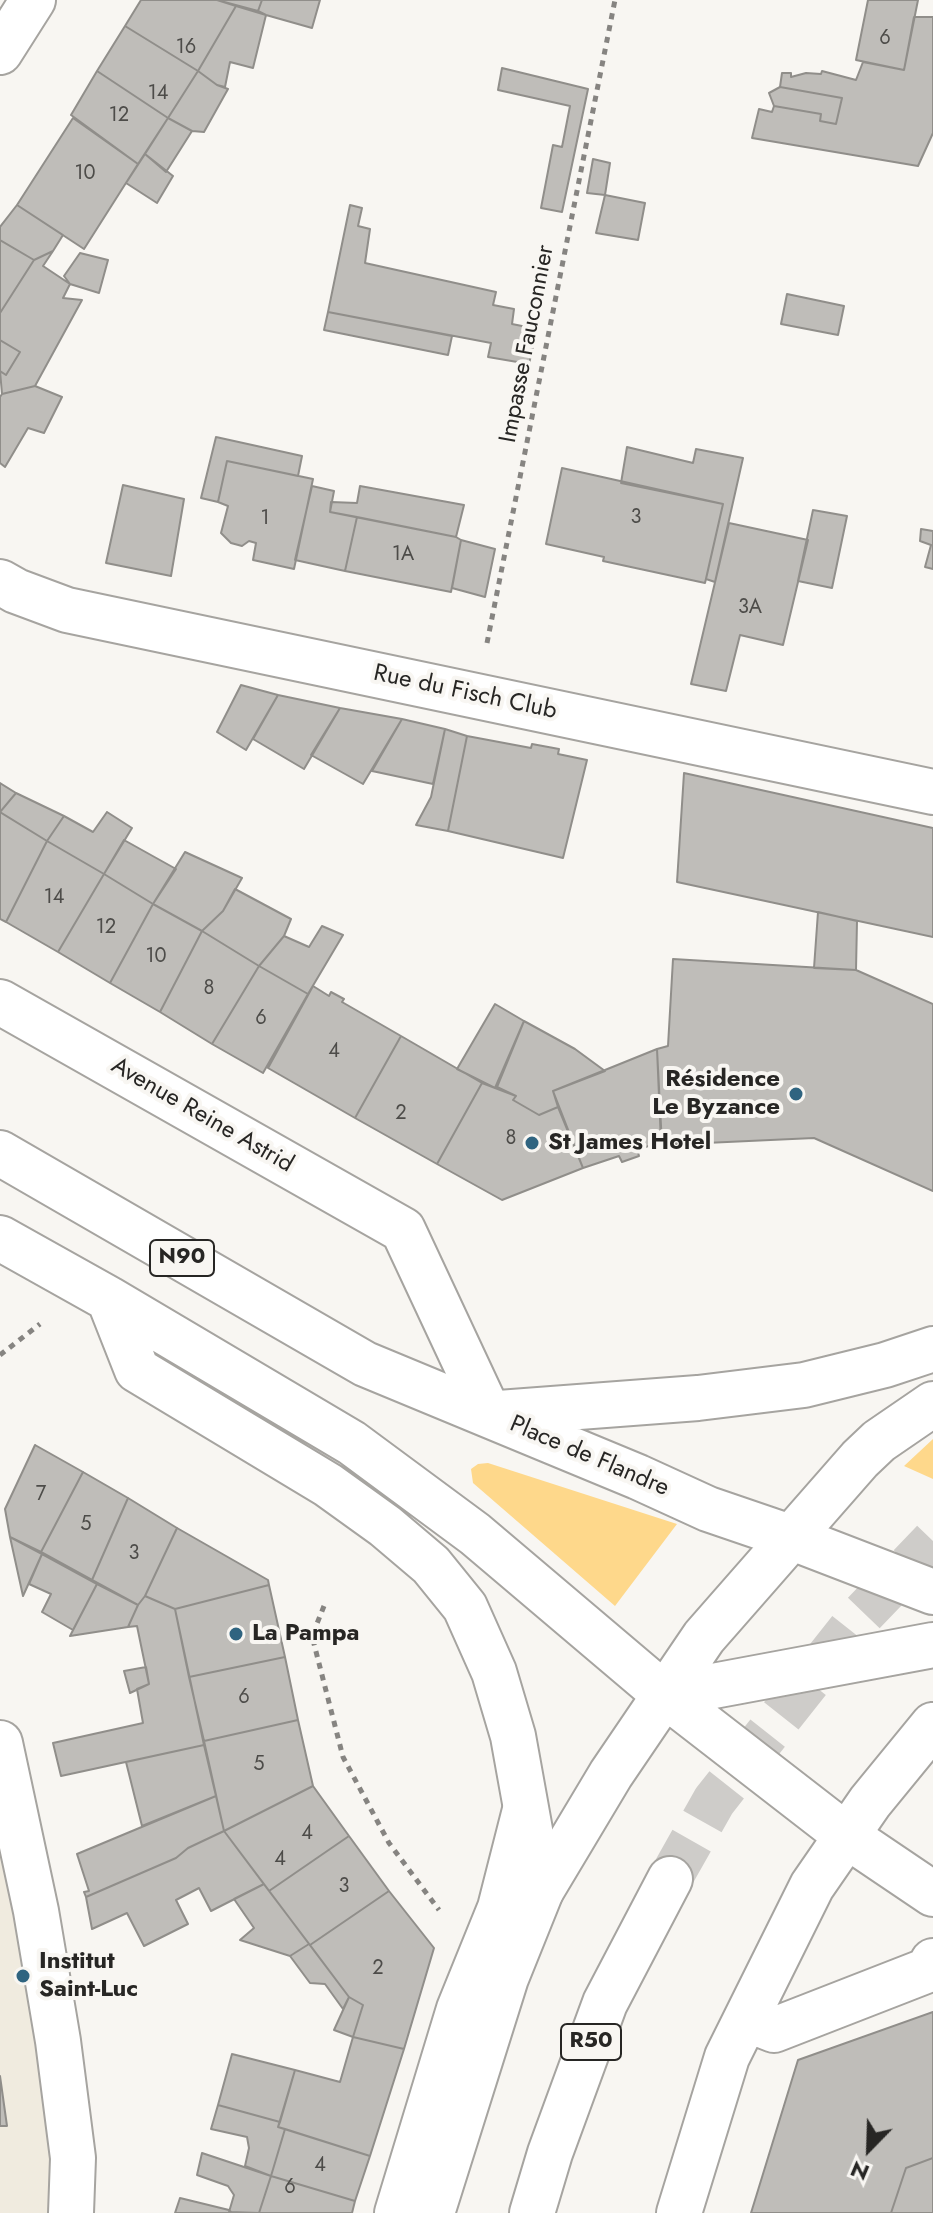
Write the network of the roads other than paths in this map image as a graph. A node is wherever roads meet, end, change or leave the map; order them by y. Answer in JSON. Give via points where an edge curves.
{"nodes":[{"id":1,"x":33,"y":0,"type":"edge"},
{"id":2,"x":0,"y":52,"type":"edge"},
{"id":3,"x":0,"y":582,"type":"edge"},
{"id":4,"x":933,"y":792,"type":"edge"},
{"id":5,"x":0,"y":1002,"type":"edge"},
{"id":6,"x":0,"y":1153,"type":"edge"},
{"id":7,"x":403,"y":1230,"type":"joint"},
{"id":8,"x":0,"y":1238,"type":"edge"},
{"id":9,"x":109,"y":1299,"type":"junction"},
{"id":10,"x":933,"y":1349,"type":"edge"},
{"id":11,"x":933,"y":1404,"type":"edge"},
{"id":12,"x":489,"y":1414,"type":"junction"},
{"id":13,"x":790,"y":1537,"type":"junction"},
{"id":14,"x":933,"y":1592,"type":"edge"},
{"id":15,"x":933,"y":1645,"type":"edge"},
{"id":16,"x":653,"y":1712,"type":"junction"},
{"id":17,"x":933,"y":1725,"type":"edge"},
{"id":18,"x":0,"y":1743,"type":"edge"},
{"id":19,"x":525,"y":1810,"type":"junction"},
{"id":20,"x":847,"y":1836,"type":"junction"},
{"id":21,"x":670,"y":1879,"type":"tunnel mouth"},
{"id":22,"x":933,"y":1894,"type":"edge"},
{"id":23,"x":535,"y":1906,"type":"junction"},
{"id":24,"x":933,"y":1961,"type":"edge"},
{"id":25,"x":476,"y":1963,"type":"junction"},
{"id":26,"x":746,"y":2019,"type":"junction"},
{"id":27,"x":71,"y":2213,"type":"edge"},
{"id":28,"x":397,"y":2213,"type":"edge"},
{"id":29,"x":432,"y":2213,"type":"edge"},
{"id":30,"x":532,"y":2213,"type":"edge"},
{"id":31,"x":679,"y":2213,"type":"edge"}],
"edges":[{"from":1,"to":2,"type":"main road"},
{"from":3,"to":4,"type":"main road","name":"Rue du Fisch Club","via":[[67,610]]},
{"from":5,"to":7,"type":"main road","name":"Avenue Reine Astrid"},
{"from":6,"to":12,"type":"main road","number":"N90","via":[[365,1364]]},
{"from":7,"to":12,"type":"main road","name":"Place de Flandre"},
{"from":8,"to":9,"type":"main road"},
{"from":9,"to":16,"type":"main road","via":[[352,1443],[475,1534],[604,1642]]},
{"from":9,"to":19,"type":"main road","via":[[137,1370],[328,1485],[431,1565],[465,1607],[494,1672],[513,1736]]},
{"from":10,"to":12,"type":"main road","via":[[804,1385]]},
{"from":11,"to":13,"type":"main road","via":[[879,1441]]},
{"from":12,"to":13,"type":"main road","name":"Place de Flandre","via":[[708,1509]]},
{"from":13,"to":14,"type":"main road","name":"Place de Flandre"},
{"from":13,"to":16,"type":"main road","via":[[704,1637]]},
{"from":15,"to":16,"type":"main road"},
{"from":16,"to":20,"type":"main road"},
{"from":16,"to":23,"type":"main road"},
{"from":17,"to":20,"type":"main road"},
{"from":18,"to":27,"type":"main road","via":[[58,2041],[73,2158]]},
{"from":19,"to":23,"type":"main road"},
{"from":19,"to":25,"type":"main road","via":[[500,1908]]},
{"from":20,"to":22,"type":"main road"},
{"from":20,"to":26,"type":"main road","via":[[812,1886]]},
{"from":21,"to":30,"type":"main road","number":"R50","via":[[605,2003]]},
{"from":23,"to":25,"type":"main road"},
{"from":23,"to":29,"type":"main road","via":[[506,1978]]},
{"from":24,"to":26,"type":"main road","via":[[928,1970],[774,2030]]},
{"from":25,"to":28,"type":"main road"},
{"from":26,"to":31,"type":"main road","via":[[727,2057]]}]}
